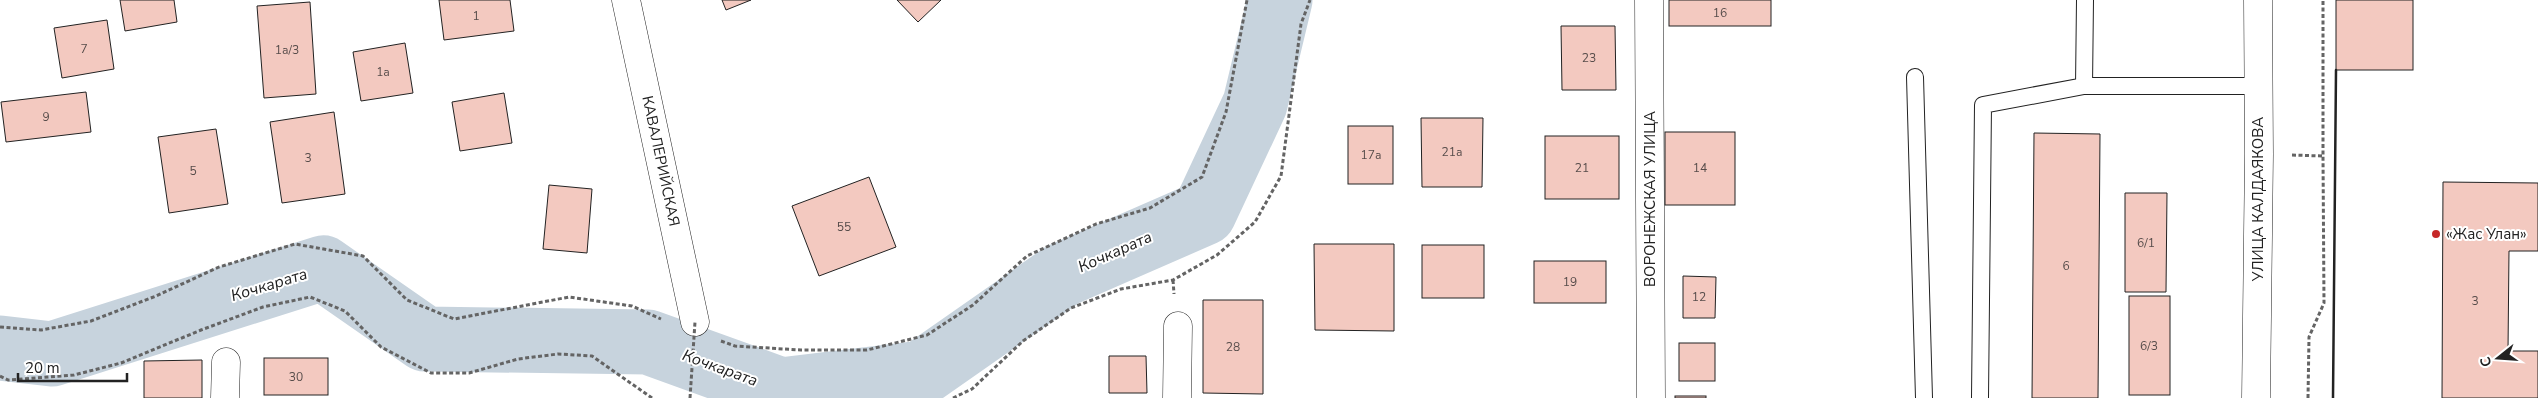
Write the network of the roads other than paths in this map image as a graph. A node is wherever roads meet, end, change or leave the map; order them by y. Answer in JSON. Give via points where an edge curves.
{"nodes":[{"id":1,"x":626,"y":0,"type":"edge"},
{"id":2,"x":1649,"y":0,"type":"edge"},
{"id":3,"x":2085,"y":0,"type":"edge"},
{"id":4,"x":2258,"y":0,"type":"edge"},
{"id":5,"x":1915,"y":77,"type":"dead end"},
{"id":6,"x":2084,"y":86,"type":"junction"},
{"id":7,"x":2258,"y":86,"type":"junction"},
{"id":8,"x":695,"y":322,"type":"road end"},
{"id":9,"x":1178,"y":326,"type":"dead end"},
{"id":10,"x":226,"y":362,"type":"dead end"},
{"id":11,"x":225,"y":398,"type":"edge"},
{"id":12,"x":1177,"y":398,"type":"edge"},
{"id":13,"x":1652,"y":398,"type":"edge"},
{"id":14,"x":1924,"y":398,"type":"edge"},
{"id":15,"x":1980,"y":398,"type":"edge"},
{"id":16,"x":2256,"y":398,"type":"edge"}],
"edges":[{"from":1,"to":8,"type":"street","name":"КАВАЛЕРИЙСКАЯ"},
{"from":2,"to":13,"type":"street","name":"ВОРОНЕЖСКАЯ УЛИЦА"},
{"from":3,"to":6,"type":"lane"},
{"from":4,"to":7,"type":"street","name":"УЛИЦА КАЛДАЯКОВА"},
{"from":5,"to":14,"type":"lane"},
{"from":6,"to":7,"type":"lane"},
{"from":6,"to":15,"type":"lane","via":[[1983,105]]},
{"from":7,"to":16,"type":"street","name":"УЛИЦА КАЛДАЯКОВА"},
{"from":9,"to":12,"type":"street"},
{"from":10,"to":11,"type":"street"}]}
